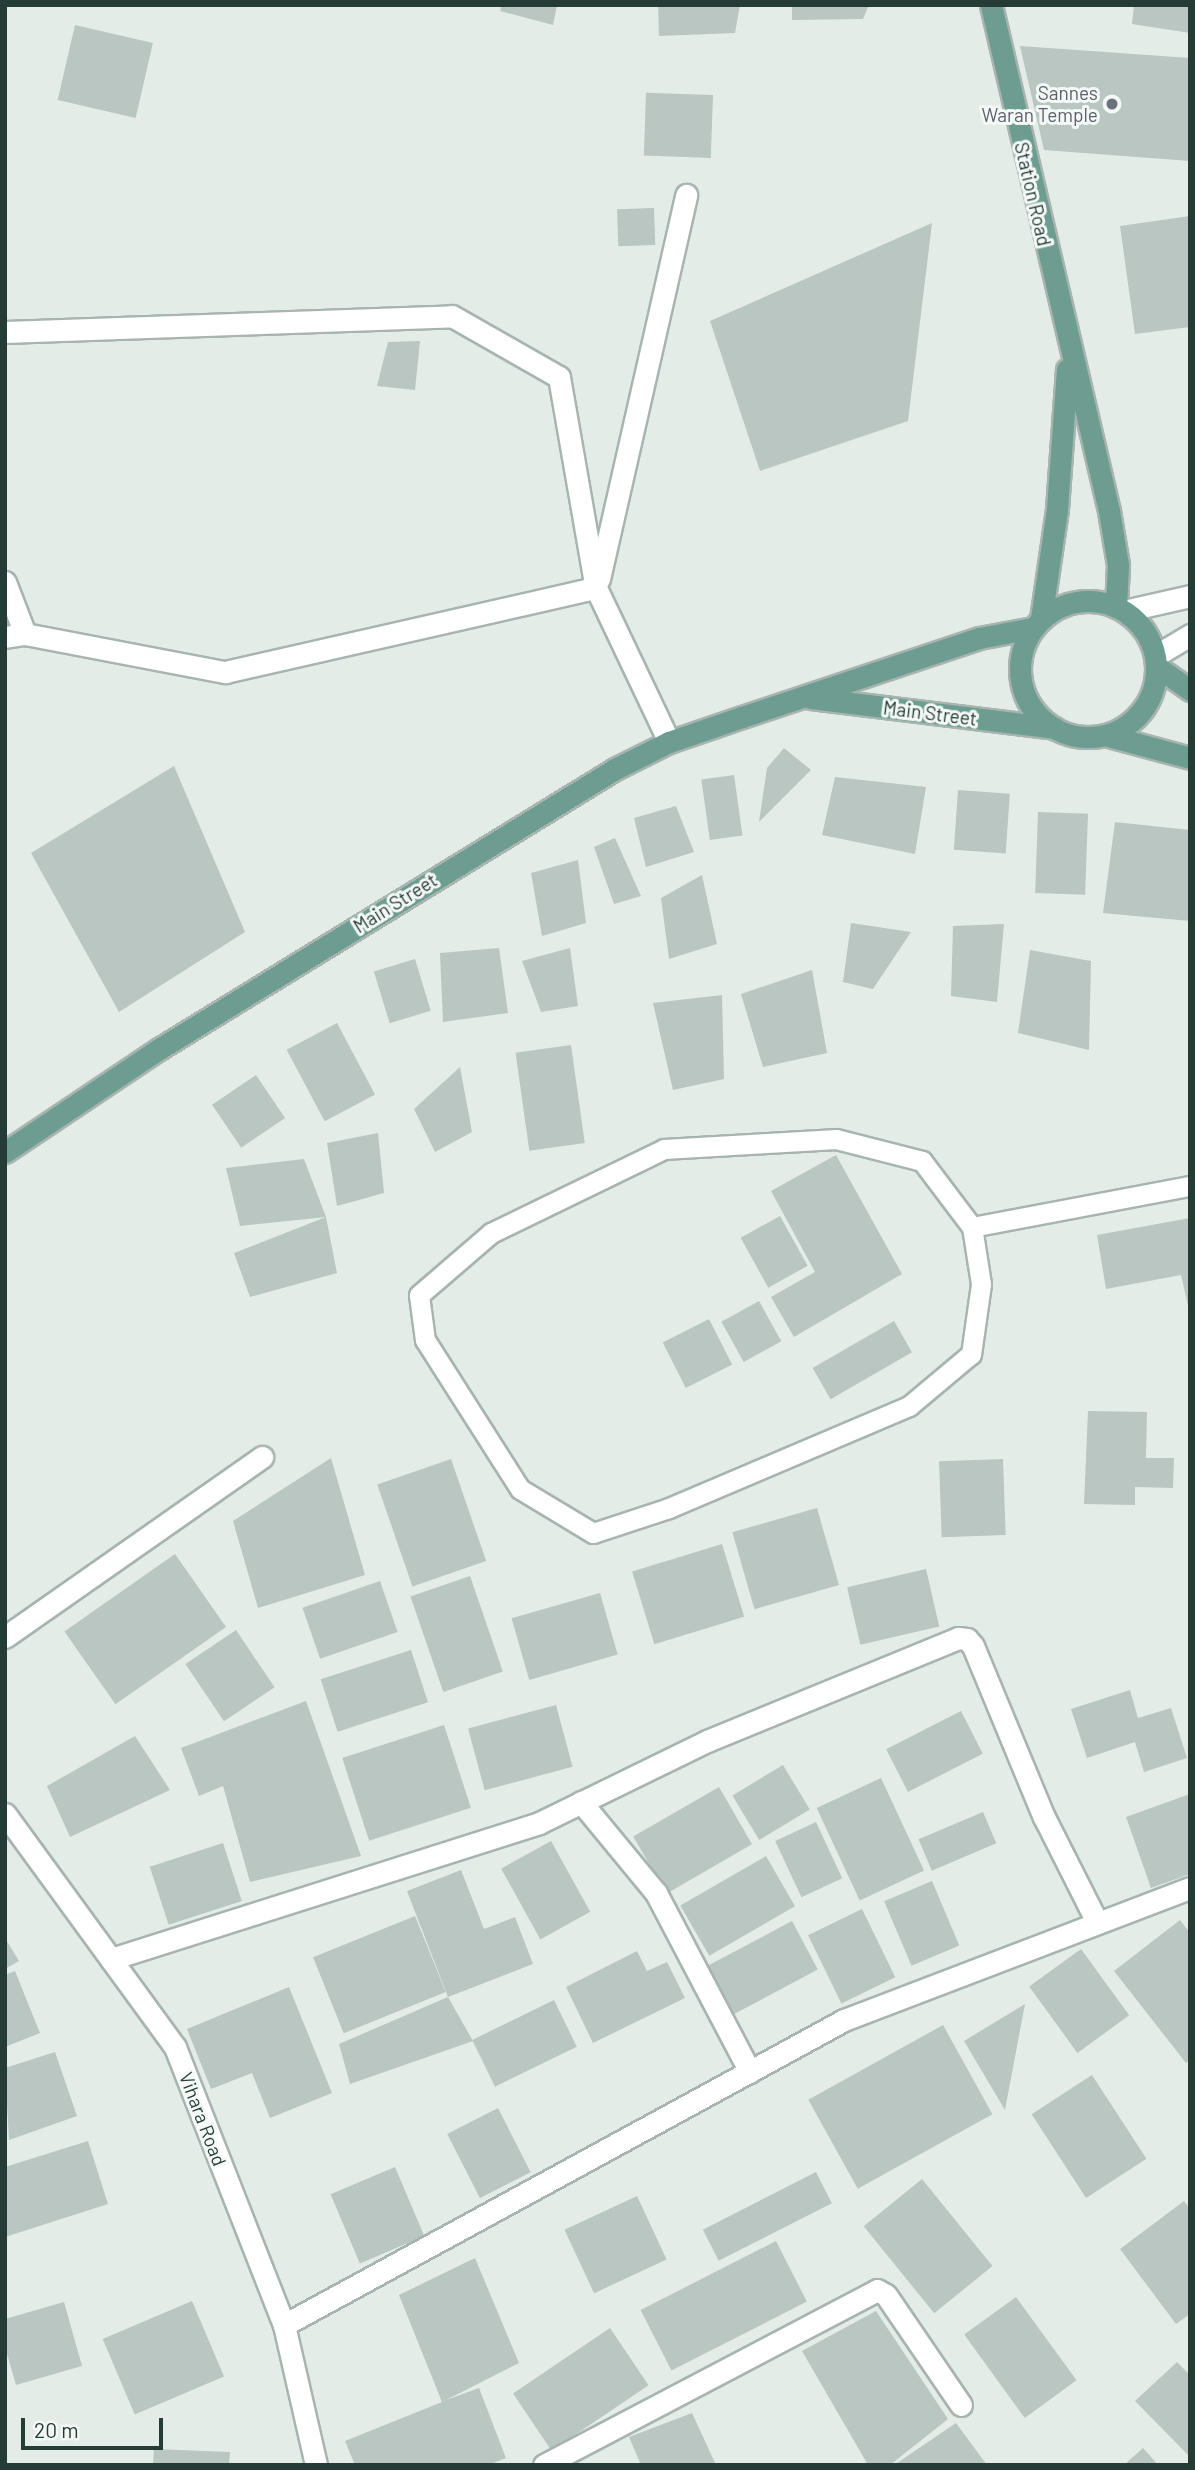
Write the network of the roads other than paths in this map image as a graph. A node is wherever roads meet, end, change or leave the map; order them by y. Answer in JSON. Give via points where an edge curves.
{"nodes":[{"id":1,"x":991,"y":5,"type":"edge"},
{"id":2,"x":686,"y":195,"type":"dead end"},
{"id":3,"x":5,"y":332,"type":"edge"},
{"id":4,"x":1069,"y":342,"type":"junction"},
{"id":5,"x":5,"y":582,"type":"edge"},
{"id":6,"x":596,"y":588,"type":"junction"},
{"id":7,"x":1190,"y":596,"type":"edge"},
{"id":8,"x":1120,"y":609,"type":"junction"},
{"id":9,"x":1037,"y":624,"type":"junction"},
{"id":10,"x":1190,"y":635,"type":"edge"},
{"id":11,"x":15,"y":636,"type":"edge"},
{"id":12,"x":1155,"y":661,"type":"junction"},
{"id":13,"x":1190,"y":690,"type":"edge"},
{"id":14,"x":806,"y":697,"type":"junction"},
{"id":15,"x":1054,"y":728,"type":"junction"},
{"id":16,"x":1105,"y":735,"type":"junction"},
{"id":17,"x":669,"y":741,"type":"junction"},
{"id":18,"x":1190,"y":758,"type":"edge"},
{"id":19,"x":5,"y":1152,"type":"edge"},
{"id":20,"x":1190,"y":1185,"type":"edge"},
{"id":21,"x":972,"y":1227,"type":"junction"},
{"id":22,"x":262,"y":1457,"type":"dead end"},
{"id":23,"x":5,"y":1637,"type":"edge"},
{"id":24,"x":581,"y":1802,"type":"junction"},
{"id":25,"x":5,"y":1814,"type":"edge"},
{"id":26,"x":1190,"y":1888,"type":"edge"},
{"id":27,"x":1097,"y":1922,"type":"junction"},
{"id":28,"x":111,"y":1959,"type":"junction"},
{"id":29,"x":750,"y":2072,"type":"junction"},
{"id":30,"x":284,"y":2325,"type":"junction"},
{"id":31,"x":961,"y":2405,"type":"dead end"},
{"id":32,"x":316,"y":2465,"type":"edge"},
{"id":33,"x":544,"y":2465,"type":"edge"}],
"edges":[{"from":1,"to":4,"type":"main road","name":"Station Road"},
{"from":2,"to":6,"type":"street"},
{"from":3,"to":6,"type":"street","via":[[452,316],[559,377]]},
{"from":4,"to":8,"type":"main road","name":"Station Road","via":[[1108,511]]},
{"from":4,"to":9,"type":"main road","name":"Station Road","via":[[1058,497]]},
{"from":5,"to":11,"type":"street"},
{"from":6,"to":11,"type":"street","via":[[225,672]]},
{"from":6,"to":17,"type":"street"},
{"from":7,"to":8,"type":"street"},
{"from":8,"to":9,"type":"main road","via":[[1077,602]]},
{"from":8,"to":12,"type":"main road","via":[[1144,630]]},
{"from":9,"to":14,"type":"main road","name":"Main Street","via":[[979,638]]},
{"from":9,"to":15,"type":"main road","via":[[1023,644],[1020,682],[1027,701]]},
{"from":10,"to":12,"type":"street"},
{"from":12,"to":13,"type":"main road"},
{"from":12,"to":16,"type":"main road","via":[[1147,702],[1122,728]]},
{"from":14,"to":15,"type":"main road","name":"Main Street"},
{"from":14,"to":17,"type":"main road","name":"Main Street"},
{"from":15,"to":16,"type":"main road","via":[[1078,736]]},
{"from":16,"to":18,"type":"main road"},
{"from":17,"to":19,"type":"main road","name":"Main Street","via":[[420,887],[159,1049]]},
{"from":20,"to":21,"type":"lane"},
{"from":21,"to":21,"type":"lane","via":[[922,1161],[860,1145],[835,1139],[664,1149],[491,1234],[419,1294],[425,1340],[520,1489],[593,1533],[669,1508],[909,1406],[971,1354],[981,1284]]},
{"from":22,"to":23,"type":"street"},
{"from":24,"to":27,"type":"street","via":[[706,1741],[958,1638],[967,1639],[1044,1817]]},
{"from":24,"to":28,"type":"street","via":[[539,1823]]},
{"from":24,"to":29,"type":"street","via":[[656,1893]]},
{"from":25,"to":28,"type":"street","name":"Vihara Road"},
{"from":26,"to":27,"type":"street"},
{"from":27,"to":29,"type":"street","via":[[844,2020]]},
{"from":28,"to":30,"type":"street","name":"Vihara Road","via":[[175,2047]]},
{"from":29,"to":30,"type":"street"},
{"from":30,"to":32,"type":"street","name":"Vihara Road"},
{"from":31,"to":33,"type":"street","via":[[886,2295],[877,2290]]}]}
